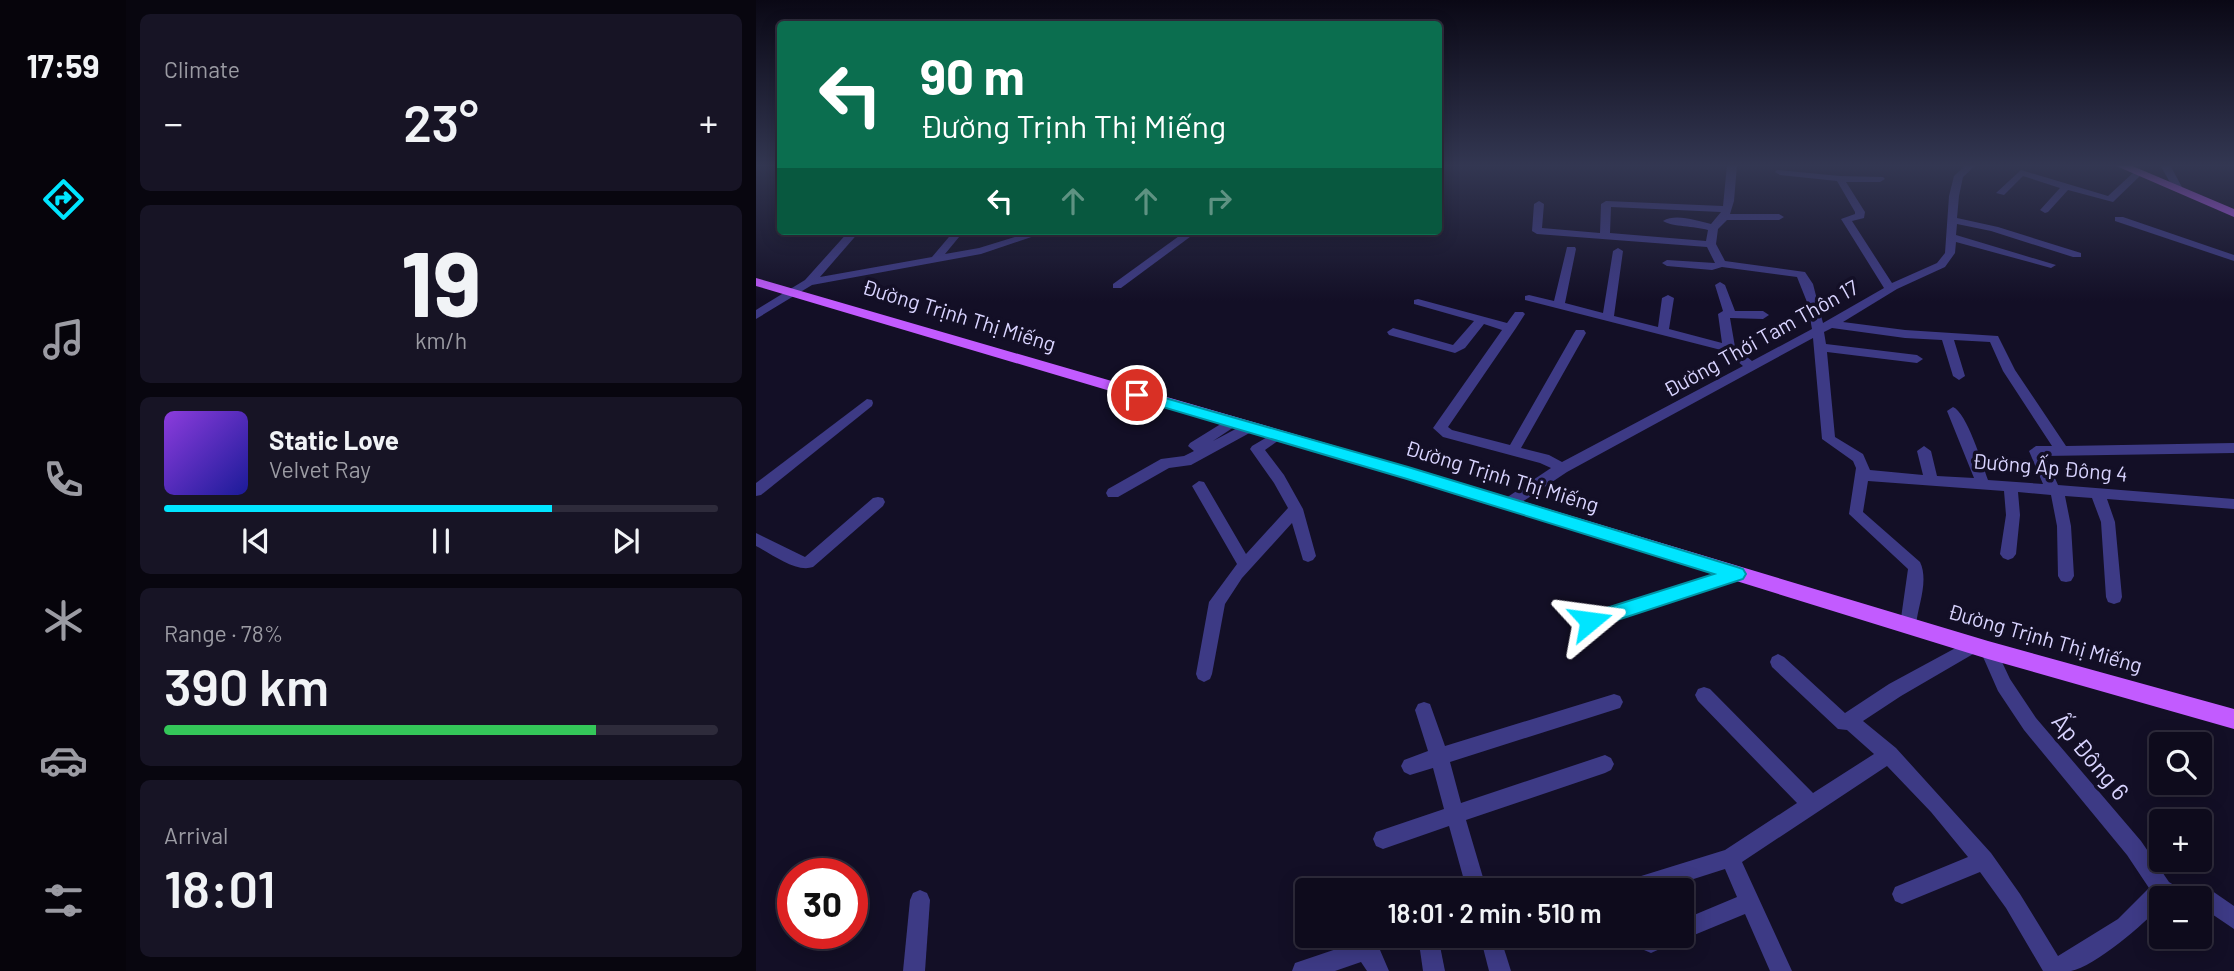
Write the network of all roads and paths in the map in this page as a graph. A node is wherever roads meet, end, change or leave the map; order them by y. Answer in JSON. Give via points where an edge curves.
{"nodes":[{"id":1,"x":1539,"y":210,"type":"edge"},
{"id":2,"x":1606,"y":210,"type":"edge"},
{"id":3,"x":1690,"y":210,"type":"edge"},
{"id":4,"x":1859,"y":210,"type":"edge"},
{"id":5,"x":1953,"y":210,"type":"edge"},
{"id":6,"x":1726,"y":213,"type":"junction"},
{"id":7,"x":1779,"y":217,"type":"dead end"},
{"id":8,"x":2119,"y":219,"type":"dead end"},
{"id":9,"x":1952,"y":220,"type":"junction"},
{"id":10,"x":1668,"y":221,"type":"dead end"},
{"id":11,"x":1713,"y":228,"type":"junction"},
{"id":12,"x":851,"y":235,"type":"edge"},
{"id":13,"x":956,"y":235,"type":"edge"},
{"id":14,"x":1031,"y":235,"type":"edge"},
{"id":15,"x":1187,"y":235,"type":"edge"},
{"id":16,"x":1605,"y":237,"type":"junction"},
{"id":17,"x":1951,"y":237,"type":"junction"},
{"id":18,"x":1711,"y":244,"type":"junction"},
{"id":19,"x":1571,"y":249,"type":"dead end"},
{"id":20,"x":1618,"y":251,"type":"dead end"},
{"id":21,"x":2077,"y":255,"type":"dead end"},
{"id":22,"x":2234,"y":258,"type":"edge"},
{"id":23,"x":934,"y":261,"type":"junction"},
{"id":24,"x":1667,"y":263,"type":"dead end"},
{"id":25,"x":1721,"y":264,"type":"junction"},
{"id":26,"x":2051,"y":265,"type":"dead end"},
{"id":27,"x":756,"y":282,"type":"edge"},
{"id":28,"x":1720,"y":285,"type":"dead end"},
{"id":29,"x":1117,"y":286,"type":"dead end"},
{"id":30,"x":802,"y":287,"type":"junction"},
{"id":31,"x":1890,"y":289,"type":"junction"},
{"id":32,"x":1529,"y":298,"type":"dead end"},
{"id":33,"x":1668,"y":298,"type":"dead end"},
{"id":34,"x":1418,"y":302,"type":"dead end"},
{"id":35,"x":1559,"y":304,"type":"junction"},
{"id":36,"x":1519,"y":314,"type":"dead end"},
{"id":37,"x":1730,"y":314,"type":"junction"},
{"id":38,"x":756,"y":315,"type":"edge"},
{"id":39,"x":1763,"y":316,"type":"dead end"},
{"id":40,"x":1608,"y":317,"type":"junction"},
{"id":41,"x":1481,"y":320,"type":"junction"},
{"id":42,"x":1824,"y":327,"type":"junction"},
{"id":43,"x":1510,"y":328,"type":"junction"},
{"id":44,"x":1663,"y":331,"type":"junction"},
{"id":45,"x":1393,"y":332,"type":"dead end"},
{"id":46,"x":1580,"y":333,"type":"dead end"},
{"id":47,"x":1947,"y":336,"type":"junction"},
{"id":48,"x":1819,"y":347,"type":"junction"},
{"id":49,"x":1729,"y":348,"type":"junction"},
{"id":50,"x":1917,"y":359,"type":"dead end"},
{"id":51,"x":1752,"y":367,"type":"junction"},
{"id":52,"x":1959,"y":376,"type":"dead end"},
{"id":53,"x":867,"y":403,"type":"dead end"},
{"id":54,"x":1952,"y":411,"type":"dead end"},
{"id":55,"x":1241,"y":424,"type":"junction"},
{"id":56,"x":1279,"y":435,"type":"junction"},
{"id":57,"x":2234,"y":448,"type":"edge"},
{"id":58,"x":2062,"y":450,"type":"junction"},
{"id":59,"x":1513,"y":451,"type":"junction"},
{"id":60,"x":1924,"y":451,"type":"dead end"},
{"id":61,"x":1562,"y":468,"type":"junction"},
{"id":62,"x":1862,"y":475,"type":"junction"},
{"id":63,"x":1931,"y":480,"type":"junction"},
{"id":64,"x":1983,"y":484,"type":"junction"},
{"id":65,"x":1199,"y":486,"type":"dead end"},
{"id":66,"x":2010,"y":486,"type":"junction"},
{"id":67,"x":2055,"y":490,"type":"junction"},
{"id":68,"x":756,"y":491,"type":"edge"},
{"id":69,"x":2097,"y":493,"type":"junction"},
{"id":70,"x":1113,"y":494,"type":"dead end"},
{"id":71,"x":878,"y":502,"type":"dead end"},
{"id":72,"x":1508,"y":504,"type":"junction"},
{"id":73,"x":2234,"y":504,"type":"edge"},
{"id":74,"x":1296,"y":509,"type":"junction"},
{"id":75,"x":756,"y":539,"type":"edge"},
{"id":76,"x":2008,"y":554,"type":"dead end"},
{"id":77,"x":1308,"y":556,"type":"dead end"},
{"id":78,"x":1245,"y":565,"type":"junction"},
{"id":79,"x":1737,"y":574,"type":"junction"},
{"id":80,"x":2066,"y":576,"type":"dead end"},
{"id":81,"x":2114,"y":597,"type":"dead end"},
{"id":82,"x":1590,"y":621,"type":"dead end"},
{"id":83,"x":1908,"y":625,"type":"junction"},
{"id":84,"x":1981,"y":648,"type":"junction"},
{"id":85,"x":1778,"y":662,"type":"dead end"},
{"id":86,"x":1204,"y":674,"type":"dead end"},
{"id":87,"x":1704,"y":695,"type":"dead end"},
{"id":88,"x":1614,"y":702,"type":"dead end"},
{"id":89,"x":1424,"y":710,"type":"dead end"},
{"id":90,"x":2234,"y":719,"type":"edge"},
{"id":91,"x":1849,"y":720,"type":"junction"},
{"id":92,"x":1890,"y":754,"type":"junction"},
{"id":93,"x":1440,"y":757,"type":"junction"},
{"id":94,"x":1605,"y":764,"type":"dead end"},
{"id":95,"x":1410,"y":766,"type":"dead end"},
{"id":96,"x":1812,"y":805,"type":"junction"},
{"id":97,"x":1456,"y":814,"type":"junction"},
{"id":98,"x":1383,"y":839,"type":"dead end"},
{"id":99,"x":1730,"y":858,"type":"junction"},
{"id":100,"x":1984,"y":860,"type":"junction"},
{"id":101,"x":1473,"y":878,"type":"edge"},
{"id":102,"x":1665,"y":878,"type":"edge"},
{"id":103,"x":2159,"y":886,"type":"edge"},
{"id":104,"x":1902,"y":894,"type":"dead end"},
{"id":105,"x":920,"y":900,"type":"dead end"},
{"id":106,"x":1750,"y":902,"type":"junction"},
{"id":107,"x":2212,"y":902,"type":"edge"},
{"id":108,"x":2149,"y":906,"type":"edge"},
{"id":109,"x":2234,"y":919,"type":"edge"},
{"id":110,"x":1694,"y":925,"type":"edge"},
{"id":111,"x":1430,"y":948,"type":"edge"},
{"id":112,"x":1493,"y":948,"type":"edge"},
{"id":113,"x":914,"y":971,"type":"edge"},
{"id":114,"x":1303,"y":971,"type":"edge"},
{"id":115,"x":1378,"y":971,"type":"edge"},
{"id":116,"x":1434,"y":971,"type":"edge"},
{"id":117,"x":1500,"y":971,"type":"edge"},
{"id":118,"x":1781,"y":971,"type":"edge"},
{"id":119,"x":2054,"y":971,"type":"edge"}],
"edges":[{"from":1,"to":16,"type":"street","via":[[1537,231]]},
{"from":2,"to":16,"type":"street"},
{"from":3,"to":6,"type":"street"},
{"from":4,"to":31,"type":"street","via":[[1860,216],[1846,219]]},
{"from":5,"to":9,"type":"street","name":"Đường Thới Tam Thôn 17"},
{"from":6,"to":7,"type":"street"},
{"from":6,"to":11,"type":"street"},
{"from":8,"to":22,"type":"street"},
{"from":9,"to":17,"type":"street","name":"Đường Thới Tam Thôn 17"},
{"from":9,"to":21,"type":"street"},
{"from":10,"to":11,"type":"street"},
{"from":11,"to":18,"type":"street"},
{"from":12,"to":30,"type":"street"},
{"from":13,"to":23,"type":"street"},
{"from":14,"to":23,"type":"street"},
{"from":15,"to":29,"type":"street"},
{"from":16,"to":18,"type":"street"},
{"from":17,"to":26,"type":"street"},
{"from":17,"to":31,"type":"street","name":"Đường Thới Tam Thôn 17","via":[[1950,253],[1941,265]]},
{"from":18,"to":25,"type":"street"},
{"from":19,"to":35,"type":"street"},
{"from":20,"to":40,"type":"street"},
{"from":23,"to":30,"type":"street"},
{"from":24,"to":25,"type":"street"},
{"from":25,"to":42,"type":"street","via":[[1801,274]]},
{"from":27,"to":30,"type":"main road","name":"Đường Trịnh Thị Miếng"},
{"from":28,"to":37,"type":"street"},
{"from":30,"to":38,"type":"street"},
{"from":30,"to":55,"type":"main road","name":"Đường Trịnh Thị Miếng"},
{"from":31,"to":42,"type":"street","name":"Đường Thới Tam Thôn 17"},
{"from":32,"to":35,"type":"street"},
{"from":33,"to":44,"type":"street"},
{"from":34,"to":41,"type":"street"},
{"from":35,"to":40,"type":"street"},
{"from":36,"to":43,"type":"street"},
{"from":37,"to":39,"type":"street"},
{"from":37,"to":49,"type":"street","via":[[1724,314]]},
{"from":40,"to":44,"type":"street"},
{"from":41,"to":43,"type":"street"},
{"from":41,"to":45,"type":"street","via":[[1455,349]]},
{"from":42,"to":47,"type":"street"},
{"from":42,"to":48,"type":"street"},
{"from":42,"to":51,"type":"street","name":"Đường Thới Tam Thôn 17"},
{"from":43,"to":59,"type":"street","via":[[1440,428]]},
{"from":44,"to":49,"type":"street"},
{"from":46,"to":59,"type":"street"},
{"from":47,"to":52,"type":"street"},
{"from":47,"to":58,"type":"street","via":[[1994,339],[2009,371]]},
{"from":48,"to":50,"type":"street"},
{"from":48,"to":62,"type":"street","via":[[1829,439],[1858,458]]},
{"from":49,"to":51,"type":"street"},
{"from":51,"to":61,"type":"street","name":"Đường Thới Tam Thôn 17"},
{"from":53,"to":68,"type":"street"},
{"from":54,"to":64,"type":"street"},
{"from":55,"to":56,"type":"main road","name":"Đường Trịnh Thị Miếng"},
{"from":55,"to":70,"type":"street","via":[[1186,461],[1166,463]]},
{"from":56,"to":72,"type":"main road","name":"Đường Trịnh Thị Miếng"},
{"from":56,"to":74,"type":"street","via":[[1257,449]]},
{"from":57,"to":58,"type":"street"},
{"from":58,"to":67,"type":"street","via":[[2036,451]]},
{"from":59,"to":61,"type":"street"},
{"from":60,"to":63,"type":"street"},
{"from":61,"to":72,"type":"street","name":"Đường Thới Tam Thôn 17"},
{"from":62,"to":63,"type":"street","name":"Đường Ấp Đông 4"},
{"from":62,"to":83,"type":"street","via":[[1856,514],[1916,566]]},
{"from":63,"to":64,"type":"street","name":"Đường Ấp Đông 4"},
{"from":64,"to":66,"type":"street","name":"Đường Ấp Đông 4"},
{"from":65,"to":78,"type":"street"},
{"from":66,"to":67,"type":"street","name":"Đường Ấp Đông 4"},
{"from":66,"to":76,"type":"street","via":[[2013,515]]},
{"from":67,"to":69,"type":"street","name":"Đường Ấp Đông 4"},
{"from":67,"to":80,"type":"street","via":[[2064,526]]},
{"from":69,"to":73,"type":"street","name":"Đường Ấp Đông 4"},
{"from":69,"to":81,"type":"street","via":[[2108,522]]},
{"from":71,"to":75,"type":"street","via":[[808,563]]},
{"from":72,"to":79,"type":"main road","name":"Đường Trịnh Thị Miếng"},
{"from":74,"to":77,"type":"street"},
{"from":74,"to":78,"type":"street"},
{"from":78,"to":86,"type":"street","via":[[1217,602]]},
{"from":79,"to":82,"type":"street"},
{"from":79,"to":83,"type":"main road","name":"Đường Trịnh Thị Miếng"},
{"from":83,"to":84,"type":"main road","name":"Đường Trịnh Thị Miếng"},
{"from":84,"to":90,"type":"main road","name":"Đường Trịnh Thị Miếng"},
{"from":84,"to":91,"type":"street","via":[[1895,690]]},
{"from":84,"to":103,"type":"street","name":"Ấp Đông 6","via":[[2030,723],[2134,848]]},
{"from":85,"to":91,"type":"street","via":[[1844,723]]},
{"from":87,"to":96,"type":"street"},
{"from":88,"to":93,"type":"street"},
{"from":89,"to":93,"type":"street"},
{"from":91,"to":92,"type":"street"},
{"from":92,"to":96,"type":"street"},
{"from":92,"to":100,"type":"street"},
{"from":93,"to":95,"type":"street"},
{"from":93,"to":97,"type":"street"},
{"from":94,"to":97,"type":"street"},
{"from":96,"to":99,"type":"street"},
{"from":97,"to":98,"type":"street"},
{"from":97,"to":101,"type":"street"},
{"from":99,"to":102,"type":"street"},
{"from":99,"to":106,"type":"street"},
{"from":100,"to":104,"type":"street"},
{"from":100,"to":119,"type":"street"},
{"from":105,"to":113,"type":"street"},
{"from":106,"to":110,"type":"street"},
{"from":106,"to":118,"type":"street"},
{"from":107,"to":109,"type":"street"},
{"from":108,"to":119,"type":"street","via":[[2125,929]]},
{"from":111,"to":116,"type":"street"},
{"from":112,"to":117,"type":"street"},
{"from":114,"to":115,"type":"street","via":[[1363,951],[1373,957]]}]}
